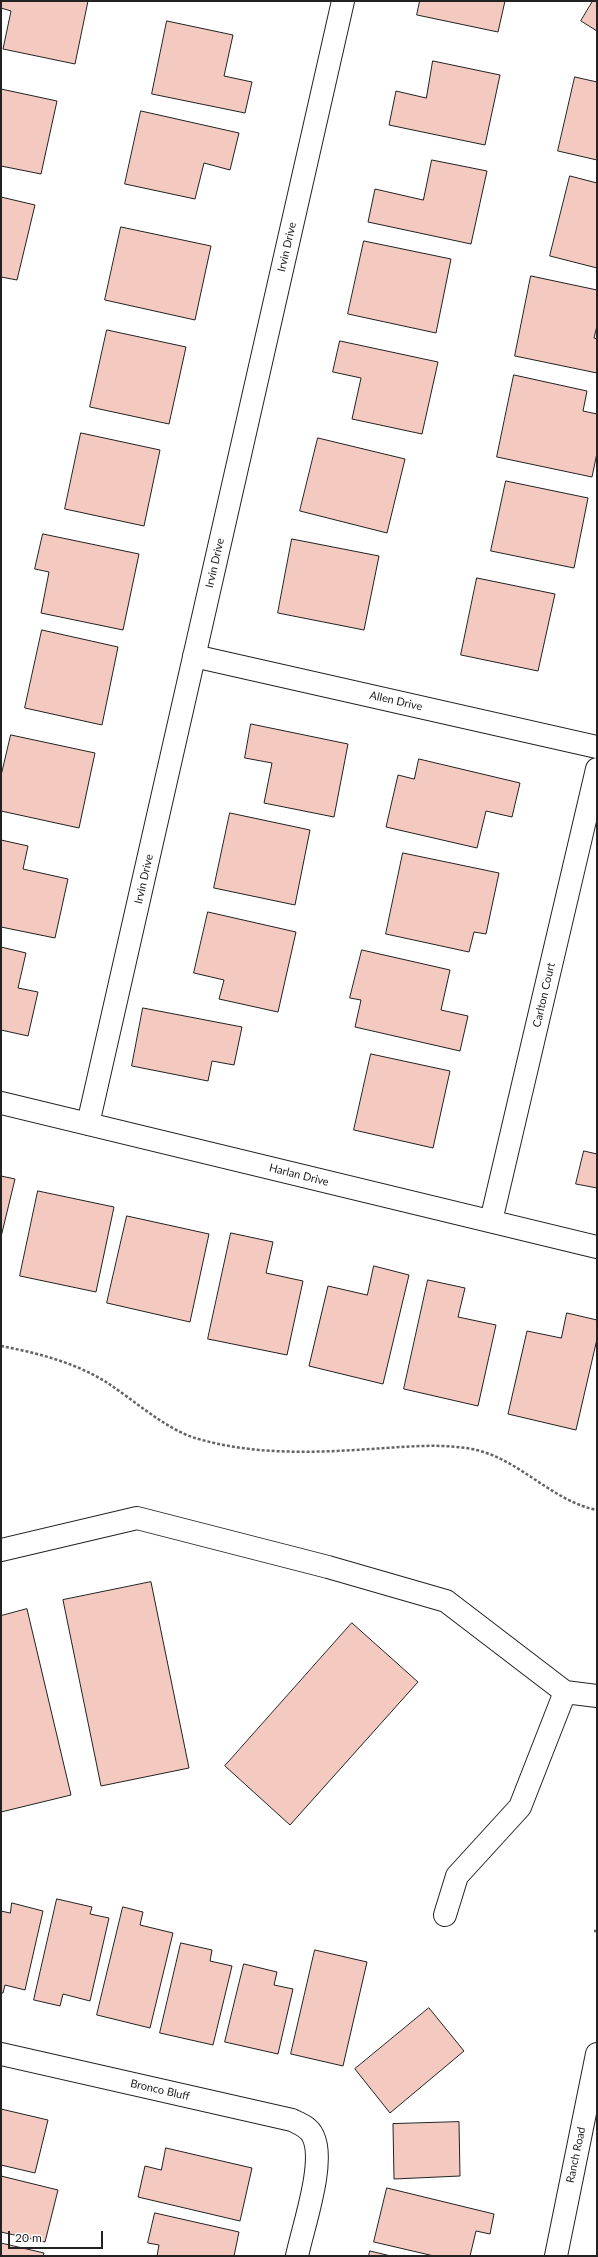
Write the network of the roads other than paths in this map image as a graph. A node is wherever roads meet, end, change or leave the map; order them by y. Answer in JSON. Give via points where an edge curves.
{"nodes":[{"id":1,"x":342,"y":1,"type":"edge"},
{"id":2,"x":194,"y":656,"type":"junction"},
{"id":3,"x":597,"y":747,"type":"edge"},
{"id":4,"x":597,"y":769,"type":"edge"},
{"id":5,"x":1,"y":1103,"type":"edge"},
{"id":6,"x":88,"y":1124,"type":"junction"},
{"id":7,"x":490,"y":1221,"type":"junction"},
{"id":8,"x":597,"y":1247,"type":"edge"},
{"id":9,"x":1,"y":1550,"type":"edge"},
{"id":10,"x":565,"y":1692,"type":"junction"},
{"id":11,"x":597,"y":1696,"type":"edge"},
{"id":12,"x":445,"y":1915,"type":"dead end"},
{"id":13,"x":1,"y":2054,"type":"edge"},
{"id":14,"x":597,"y":2054,"type":"edge"},
{"id":15,"x":297,"y":2256,"type":"edge"},
{"id":16,"x":556,"y":2256,"type":"edge"}],
"edges":[{"from":1,"to":2,"type":"street","name":"Irvin Drive"},
{"from":2,"to":3,"type":"street","name":"Allen Drive"},
{"from":2,"to":6,"type":"street","name":"Irvin Drive"},
{"from":4,"to":7,"type":"street","name":"Carlton Court"},
{"from":5,"to":6,"type":"street","name":"Harlan Drive"},
{"from":6,"to":7,"type":"street","name":"Harlan Drive"},
{"from":7,"to":8,"type":"street","name":"Harlan Drive"},
{"from":9,"to":10,"type":"street","via":[[137,1518],[328,1567],[446,1601]]},
{"from":10,"to":11,"type":"street"},
{"from":10,"to":12,"type":"street","via":[[520,1808],[457,1876]]},
{"from":13,"to":15,"type":"street","name":"Bronco Bluff","via":[[292,2120],[306,2127],[313,2136],[317,2151],[317,2169]]},
{"from":14,"to":16,"type":"street","name":"Ranch Road"}]}
